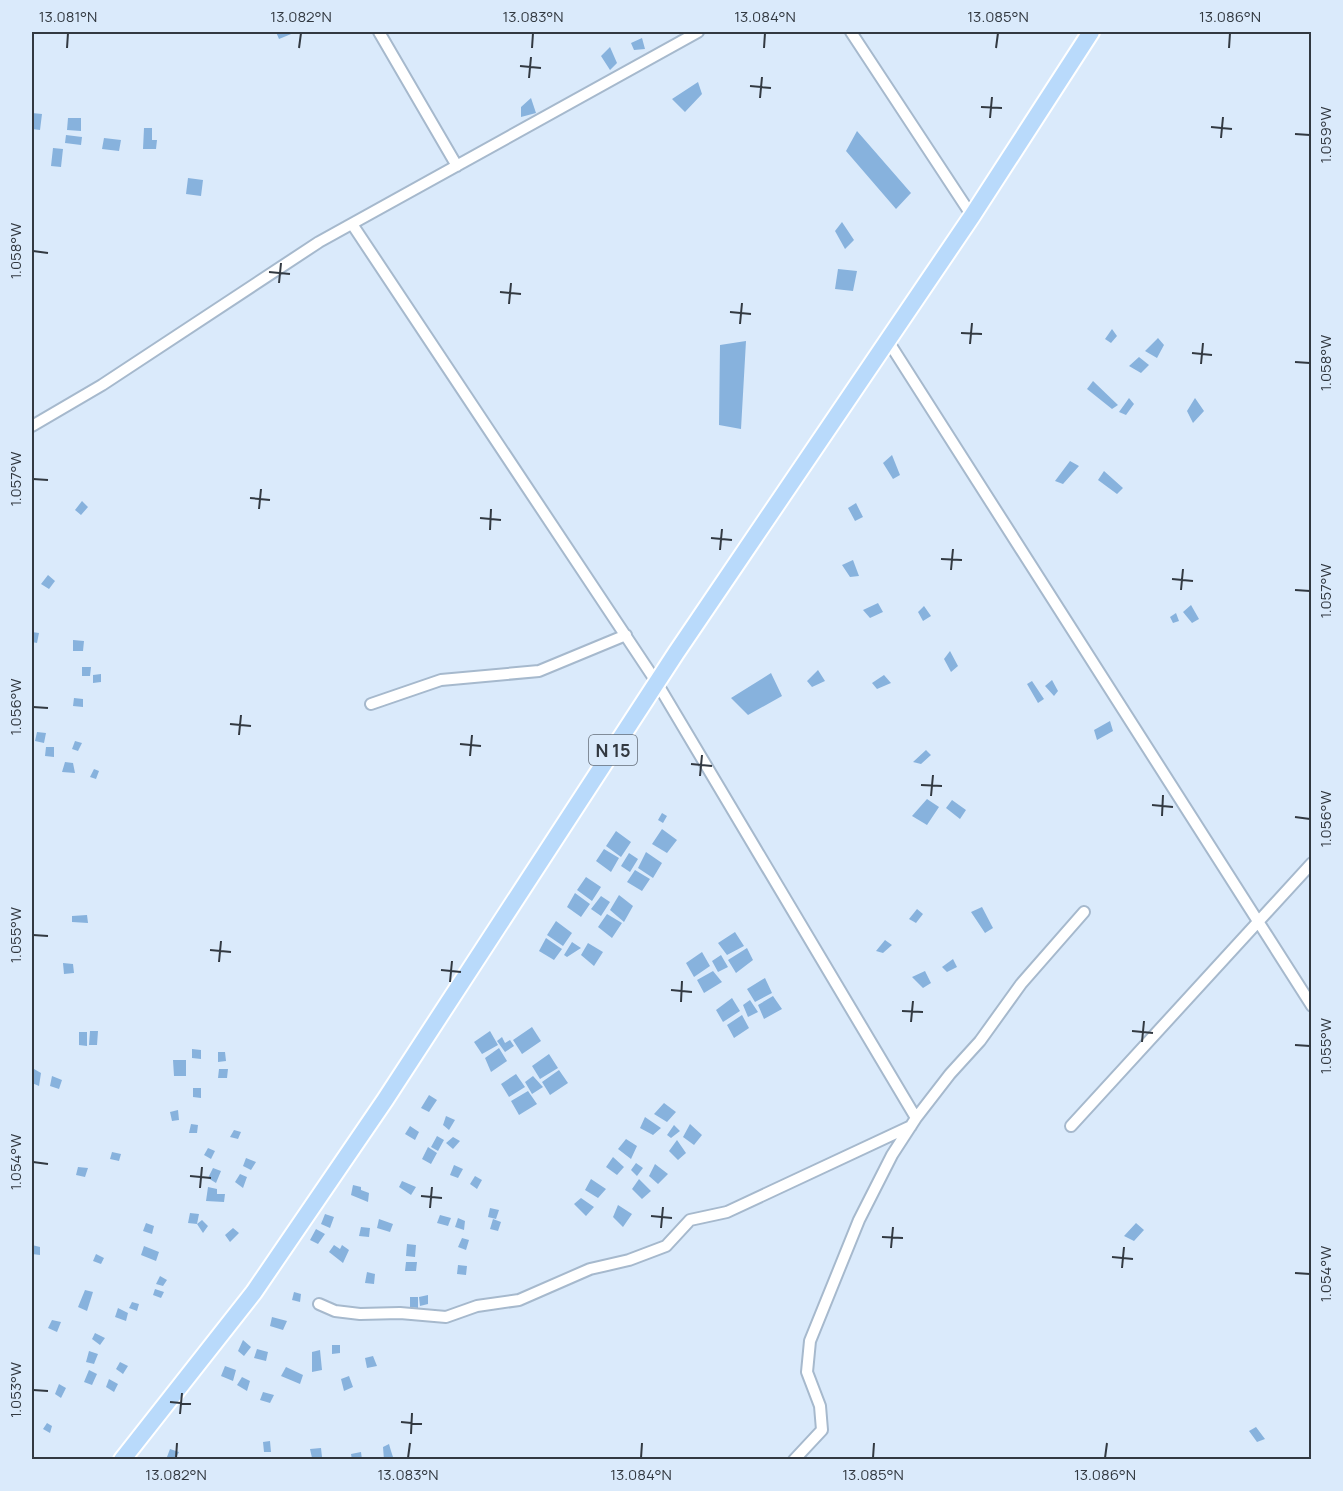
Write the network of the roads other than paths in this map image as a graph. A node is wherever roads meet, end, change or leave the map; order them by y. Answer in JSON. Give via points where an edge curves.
{"nodes":[{"id":1,"x":379,"y":32,"type":"edge"},
{"id":2,"x":699,"y":32,"type":"edge"},
{"id":3,"x":851,"y":32,"type":"edge"},
{"id":4,"x":1091,"y":32,"type":"edge"},
{"id":5,"x":457,"y":166,"type":"junction"},
{"id":6,"x":972,"y":216,"type":"junction"},
{"id":7,"x":352,"y":224,"type":"junction"},
{"id":8,"x":888,"y":340,"type":"junction"},
{"id":9,"x":32,"y":426,"type":"edge"},
{"id":10,"x":626,"y":635,"type":"junction"},
{"id":11,"x":657,"y":683,"type":"junction"},
{"id":12,"x":371,"y":704,"type":"dead end"},
{"id":13,"x":1311,"y":863,"type":"edge"},
{"id":14,"x":1084,"y":912,"type":"dead end"},
{"id":15,"x":1257,"y":923,"type":"junction"},
{"id":16,"x":1311,"y":1006,"type":"edge"},
{"id":17,"x":914,"y":1122,"type":"junction"},
{"id":18,"x":1071,"y":1126,"type":"dead end"},
{"id":19,"x":319,"y":1304,"type":"dead end"},
{"id":20,"x":122,"y":1460,"type":"edge"},
{"id":21,"x":794,"y":1460,"type":"edge"}],
"edges":[{"from":1,"to":5,"type":"street"},
{"from":2,"to":5,"type":"street"},
{"from":3,"to":6,"type":"street"},
{"from":4,"to":6,"type":"main road","number":"N 15"},
{"from":5,"to":7,"type":"street"},
{"from":6,"to":8,"type":"main road","number":"N 15"},
{"from":7,"to":9,"type":"street"},
{"from":7,"to":10,"type":"street"},
{"from":8,"to":11,"type":"main road","number":"N 15"},
{"from":8,"to":15,"type":"street"},
{"from":10,"to":11,"type":"street"},
{"from":10,"to":12,"type":"street","via":[[539,670],[441,680]]},
{"from":11,"to":17,"type":"street"},
{"from":11,"to":20,"type":"main road","number":"N 15","via":[[385,1100],[254,1292]]},
{"from":13,"to":15,"type":"street"},
{"from":14,"to":17,"type":"street","via":[[1021,984]]},
{"from":15,"to":16,"type":"street"},
{"from":15,"to":18,"type":"street"},
{"from":17,"to":19,"type":"street","via":[[727,1212],[690,1220],[666,1246],[590,1269],[519,1300],[477,1306],[446,1317],[360,1314],[335,1311]]},
{"from":17,"to":21,"type":"street","via":[[892,1155],[859,1220],[810,1341],[807,1372],[820,1406],[822,1430]]}]}
